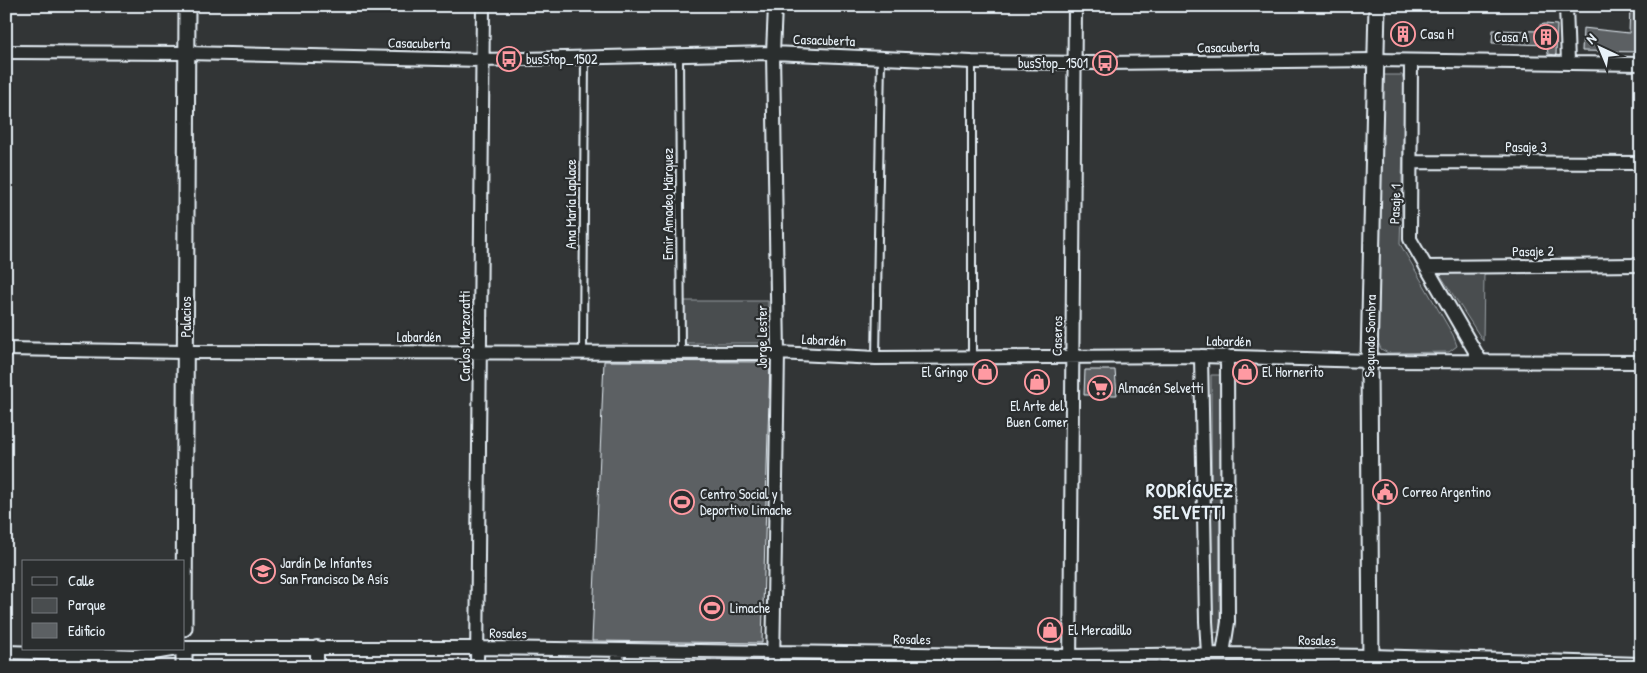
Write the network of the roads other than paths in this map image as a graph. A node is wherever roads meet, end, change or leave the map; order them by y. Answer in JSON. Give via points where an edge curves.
{"nodes":[{"id":1,"x":187,"y":6,"type":"edge"},
{"id":2,"x":483,"y":6,"type":"edge"},
{"id":3,"x":775,"y":6,"type":"edge"},
{"id":4,"x":1075,"y":6,"type":"edge"},
{"id":5,"x":1377,"y":6,"type":"edge"},
{"id":6,"x":1566,"y":6,"type":"edge"},
{"id":7,"x":6,"y":52,"type":"edge"},
{"id":8,"x":186,"y":53,"type":"junction"},
{"id":9,"x":773,"y":54,"type":"junction"},
{"id":10,"x":679,"y":55,"type":"junction"},
{"id":11,"x":585,"y":57,"type":"junction"},
{"id":12,"x":881,"y":58,"type":"junction"},
{"id":13,"x":481,"y":60,"type":"junction"},
{"id":14,"x":1375,"y":60,"type":"junction"},
{"id":15,"x":1411,"y":61,"type":"junction"},
{"id":16,"x":972,"y":62,"type":"junction"},
{"id":17,"x":1074,"y":62,"type":"junction"},
{"id":18,"x":1568,"y":62,"type":"junction"},
{"id":19,"x":1641,"y":64,"type":"edge"},
{"id":20,"x":1412,"y":162,"type":"junction"},
{"id":21,"x":1641,"y":162,"type":"edge"},
{"id":22,"x":1641,"y":265,"type":"edge"},
{"id":23,"x":1426,"y":267,"type":"junction"},
{"id":24,"x":6,"y":349,"type":"edge"},
{"id":25,"x":185,"y":352,"type":"junction"},
{"id":26,"x":480,"y":352,"type":"junction"},
{"id":27,"x":583,"y":352,"type":"junction"},
{"id":28,"x":681,"y":352,"type":"junction"},
{"id":29,"x":778,"y":353,"type":"junction"},
{"id":30,"x":1201,"y":356,"type":"junction"},
{"id":31,"x":1227,"y":356,"type":"junction"},
{"id":32,"x":972,"y":357,"type":"junction"},
{"id":33,"x":1072,"y":357,"type":"junction"},
{"id":34,"x":876,"y":358,"type":"junction"},
{"id":35,"x":1480,"y":360,"type":"junction"},
{"id":36,"x":1369,"y":361,"type":"junction"},
{"id":37,"x":1641,"y":362,"type":"edge"},
{"id":38,"x":184,"y":560,"type":"edge"},
{"id":39,"x":317,"y":647,"type":"junction"},
{"id":40,"x":476,"y":648,"type":"junction"},
{"id":41,"x":185,"y":649,"type":"edge"},
{"id":42,"x":171,"y":650,"type":"edge"},
{"id":43,"x":184,"y":650,"type":"edge"},
{"id":44,"x":617,"y":650,"type":"junction"},
{"id":45,"x":6,"y":652,"type":"edge"},
{"id":46,"x":773,"y":653,"type":"junction"},
{"id":47,"x":1208,"y":654,"type":"junction"},
{"id":48,"x":1223,"y":654,"type":"junction"},
{"id":49,"x":1070,"y":661,"type":"edge"},
{"id":50,"x":1371,"y":661,"type":"edge"},
{"id":51,"x":1641,"y":664,"type":"edge"},
{"id":52,"x":184,"y":667,"type":"edge"},
{"id":53,"x":317,"y":667,"type":"edge"},
{"id":54,"x":477,"y":667,"type":"edge"},
{"id":55,"x":618,"y":667,"type":"edge"},
{"id":56,"x":773,"y":667,"type":"edge"}],
"edges":[{"from":1,"to":8,"type":"street","name":"Palacios"},
{"from":2,"to":13,"type":"street","name":"Carlos Marzoratti"},
{"from":3,"to":9,"type":"street","name":"Jorge Lester"},
{"from":4,"to":17,"type":"street","name":"Caseros"},
{"from":5,"to":14,"type":"street","name":"Segundo Sombra"},
{"from":6,"to":18,"type":"street"},
{"from":7,"to":8,"type":"street","name":"Casacuberta"},
{"from":8,"to":13,"type":"street","name":"Casacuberta"},
{"from":8,"to":25,"type":"street","name":"Palacios"},
{"from":9,"to":10,"type":"street","name":"Casacuberta"},
{"from":9,"to":12,"type":"street","name":"Casacuberta"},
{"from":9,"to":29,"type":"street","name":"Jorge Lester"},
{"from":10,"to":11,"type":"street","name":"Casacuberta"},
{"from":10,"to":28,"type":"lane","name":"Emir Amadeo Märquez"},
{"from":11,"to":13,"type":"street","name":"Casacuberta"},
{"from":11,"to":27,"type":"lane","name":"Ana María Laplace"},
{"from":12,"to":16,"type":"street","name":"Casacuberta"},
{"from":12,"to":34,"type":"lane"},
{"from":13,"to":26,"type":"street","name":"Carlos Marzoratti"},
{"from":14,"to":15,"type":"street","name":"Casacuberta"},
{"from":14,"to":17,"type":"street","name":"Casacuberta"},
{"from":14,"to":36,"type":"street","name":"Segundo Sombra"},
{"from":15,"to":18,"type":"street","name":"Casacuberta"},
{"from":15,"to":20,"type":"street","name":"Pasaje 1"},
{"from":16,"to":17,"type":"street","name":"Casacuberta"},
{"from":16,"to":32,"type":"lane"},
{"from":17,"to":33,"type":"street","name":"Caseros"},
{"from":18,"to":19,"type":"street","name":"Casacuberta"},
{"from":20,"to":21,"type":"street","name":"Pasaje 3"},
{"from":20,"to":23,"type":"street","name":"Pasaje 1","via":[[1410,239]]},
{"from":22,"to":23,"type":"street","name":"Pasaje 2"},
{"from":23,"to":35,"type":"street","name":"Pasaje 1"},
{"from":24,"to":25,"type":"street","name":"Labardén"},
{"from":25,"to":26,"type":"street","name":"Labardén"},
{"from":25,"to":38,"type":"street","name":"Palacios"},
{"from":26,"to":27,"type":"street","name":"Labardén"},
{"from":26,"to":40,"type":"street","name":"Carlos Marzoratti"},
{"from":27,"to":28,"type":"street","name":"Labardén"},
{"from":28,"to":29,"type":"street","name":"Labardén"},
{"from":29,"to":34,"type":"street","name":"Labardén"},
{"from":29,"to":46,"type":"street","name":"Jorge Lester"},
{"from":30,"to":31,"type":"street","name":"Labardén"},
{"from":30,"to":33,"type":"street","name":"Labardén"},
{"from":30,"to":47,"type":"street"},
{"from":31,"to":36,"type":"street","name":"Labardén"},
{"from":31,"to":48,"type":"street","via":[[1228,622]]},
{"from":32,"to":33,"type":"street","name":"Labardén"},
{"from":32,"to":34,"type":"street","name":"Labardén"},
{"from":33,"to":49,"type":"street","name":"Caseros"},
{"from":35,"to":36,"type":"street","name":"Labardén"},
{"from":35,"to":37,"type":"street","name":"Labardén"},
{"from":36,"to":50,"type":"street","name":"Segundo Sombra"},
{"from":39,"to":40,"type":"street","name":"Rosales"},
{"from":39,"to":41,"type":"street","name":"Rosales"},
{"from":39,"to":53,"type":"street"},
{"from":40,"to":44,"type":"street","name":"Rosales"},
{"from":40,"to":54,"type":"street","name":"Carlos Marzoratti"},
{"from":42,"to":45,"type":"street","via":[[136,656]]},
{"from":43,"to":52,"type":"street"},
{"from":44,"to":46,"type":"street","name":"Rosales"},
{"from":44,"to":55,"type":"street"},
{"from":46,"to":49,"type":"street","name":"Rosales"},
{"from":46,"to":56,"type":"street","name":"Jorge Lester"},
{"from":47,"to":48,"type":"street","name":"Rosales"},
{"from":47,"to":49,"type":"street","name":"Rosales"},
{"from":48,"to":50,"type":"street","name":"Rosales"},
{"from":50,"to":51,"type":"street","name":"Rosales"}]}
